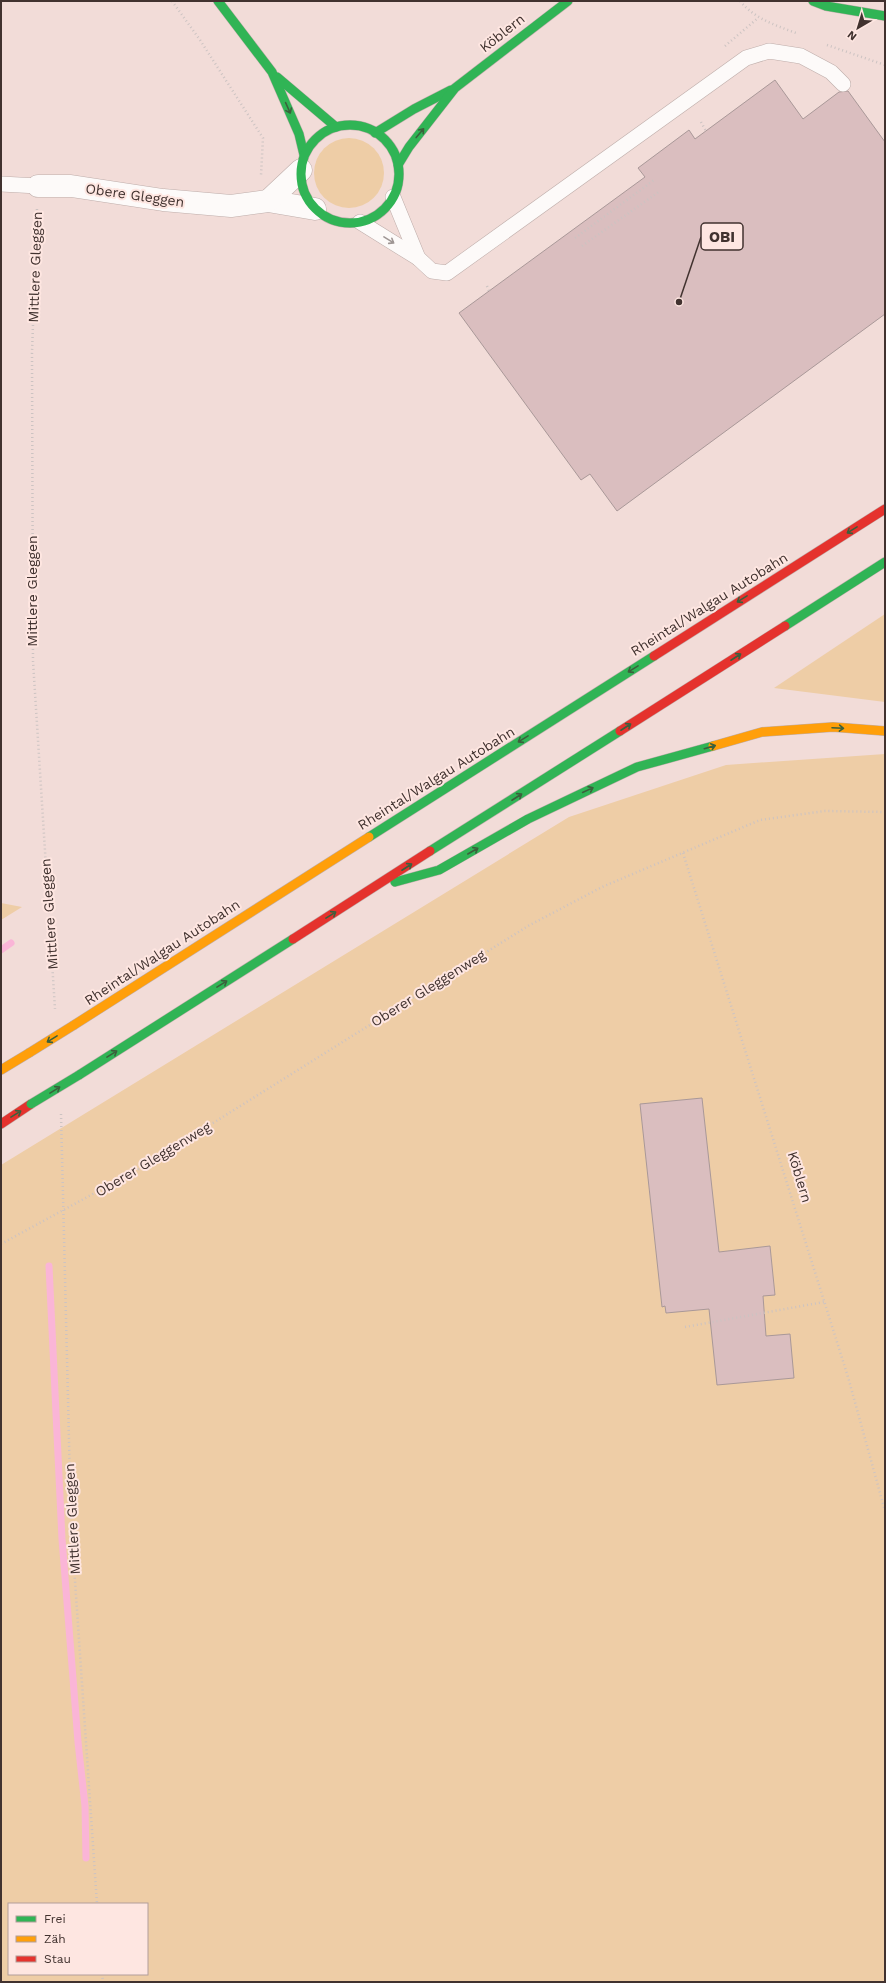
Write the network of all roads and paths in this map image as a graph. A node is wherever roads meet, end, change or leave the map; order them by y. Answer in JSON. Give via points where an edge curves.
{"nodes":[{"id":1,"x":172,"y":1,"type":"edge"},
{"id":2,"x":218,"y":1,"type":"edge"},
{"id":3,"x":568,"y":1,"type":"edge"},
{"id":4,"x":813,"y":1,"type":"edge"},
{"id":5,"x":885,"y":16,"type":"edge"},
{"id":6,"x":272,"y":72,"type":"junction"},
{"id":7,"x":843,"y":84,"type":"dead end"},
{"id":8,"x":455,"y":88,"type":"junction"},
{"id":9,"x":701,"y":122,"type":"dead end"},
{"id":10,"x":336,"y":127,"type":"junction"},
{"id":11,"x":706,"y":131,"type":"dead end"},
{"id":12,"x":375,"y":133,"type":"junction"},
{"id":13,"x":303,"y":163,"type":"junction"},
{"id":14,"x":398,"y":165,"type":"junction"},
{"id":15,"x":654,"y":180,"type":"dead end"},
{"id":16,"x":1,"y":184,"type":"edge"},
{"id":17,"x":38,"y":186,"type":"junction"},
{"id":18,"x":660,"y":191,"type":"dead end"},
{"id":19,"x":393,"y":197,"type":"junction"},
{"id":20,"x":268,"y":201,"type":"junction"},
{"id":21,"x":315,"y":209,"type":"junction"},
{"id":22,"x":360,"y":222,"type":"junction"},
{"id":23,"x":575,"y":238,"type":"dead end"},
{"id":24,"x":582,"y":246,"type":"dead end"},
{"id":25,"x":418,"y":258,"type":"junction"},
{"id":26,"x":486,"y":286,"type":"dead end"},
{"id":27,"x":489,"y":291,"type":"dead end"},
{"id":28,"x":885,"y":509,"type":"edge"},
{"id":29,"x":885,"y":562,"type":"edge"},
{"id":30,"x":885,"y":731,"type":"edge"},
{"id":31,"x":885,"y":812,"type":"edge"},
{"id":32,"x":683,"y":853,"type":"junction"},
{"id":33,"x":374,"y":888,"type":"junction"},
{"id":34,"x":54,"y":995,"type":"dead end"},
{"id":35,"x":1,"y":1070,"type":"edge"},
{"id":36,"x":1,"y":1124,"type":"edge"},
{"id":37,"x":62,"y":1133,"type":"dead end"},
{"id":38,"x":63,"y":1211,"type":"junction"},
{"id":39,"x":1,"y":1244,"type":"edge"},
{"id":40,"x":824,"y":1302,"type":"junction"},
{"id":41,"x":685,"y":1327,"type":"dead end"},
{"id":42,"x":885,"y":1511,"type":"edge"},
{"id":43,"x":97,"y":1903,"type":"edge"}],
"edges":[{"from":1,"to":20,"type":"path","via":[[263,138],[260,170]]},
{"from":2,"to":6,"type":"main road","name":"Köblern"},
{"from":3,"to":8,"type":"main road","name":"Köblern"},
{"from":4,"to":5,"type":"main road","via":[[826,6]]},
{"from":6,"to":10,"type":"main road","name":"Köblern"},
{"from":6,"to":13,"type":"main road","name":"Köblern","one_way":true,"via":[[299,134]]},
{"from":7,"to":25,"type":"lane","via":[[831,72],[801,56],[769,51],[746,58],[447,273],[432,271]]},
{"from":8,"to":12,"type":"main road","name":"Köblern"},
{"from":14,"to":8,"type":"main road","name":"Köblern","one_way":true},
{"from":9,"to":11,"type":"path"},
{"from":10,"to":12,"type":"main road","via":[[363,127]]},
{"from":10,"to":13,"type":"main road","via":[[312,142]]},
{"from":12,"to":14,"type":"main road","via":[[393,152]]},
{"from":13,"to":20,"type":"street"},
{"from":13,"to":21,"type":"main road","name":"Köblern","via":[[302,184],[307,198]]},
{"from":14,"to":19,"type":"main road","name":"Köblern"},
{"from":15,"to":23,"type":"path"},
{"from":16,"to":17,"type":"lane","name":"Obere Gleggen"},
{"from":17,"to":20,"type":"street","name":"Obere Gleggen","via":[[71,186],[163,200],[231,206]]},
{"from":17,"to":34,"type":"path","name":"Mittlere Gleggen","via":[[32,353],[33,661]]},
{"from":18,"to":24,"type":"path"},
{"from":19,"to":22,"type":"main road","name":"Köblern","via":[[374,217]]},
{"from":19,"to":25,"type":"lane"},
{"from":20,"to":21,"type":"street","name":"Obere Gleggen"},
{"from":21,"to":22,"type":"main road","name":"Köblern","via":[[336,221]]},
{"from":22,"to":25,"type":"lane","one_way":true},
{"from":26,"to":27,"type":"path"},
{"from":28,"to":35,"type":"main road","name":"Rheintal/Walgau Autobahn","one_way":true,"bridge":true},
{"from":33,"to":29,"type":"main road","one_way":true},
{"from":33,"to":30,"type":"main road","one_way":true,"via":[[439,870],[528,819],[637,767],[762,732],[833,727]]},
{"from":31,"to":32,"type":"path","name":"Oberer Gleggenweg","via":[[825,811],[760,820]]},
{"from":32,"to":38,"type":"path","name":"Oberer Gleggenweg","via":[[602,887],[528,926],[146,1165]]},
{"from":32,"to":40,"type":"path","name":"Köblern"},
{"from":36,"to":33,"type":"main road","one_way":true,"bridge":true},
{"from":37,"to":38,"type":"path","name":"Mittlere Gleggen"},
{"from":38,"to":39,"type":"path","name":"Oberer Gleggenweg"},
{"from":38,"to":43,"type":"path","name":"Mittlere Gleggen","via":[[71,1522]]},
{"from":40,"to":41,"type":"path"},
{"from":40,"to":42,"type":"path","name":"Köblern","via":[[848,1377]]}]}
